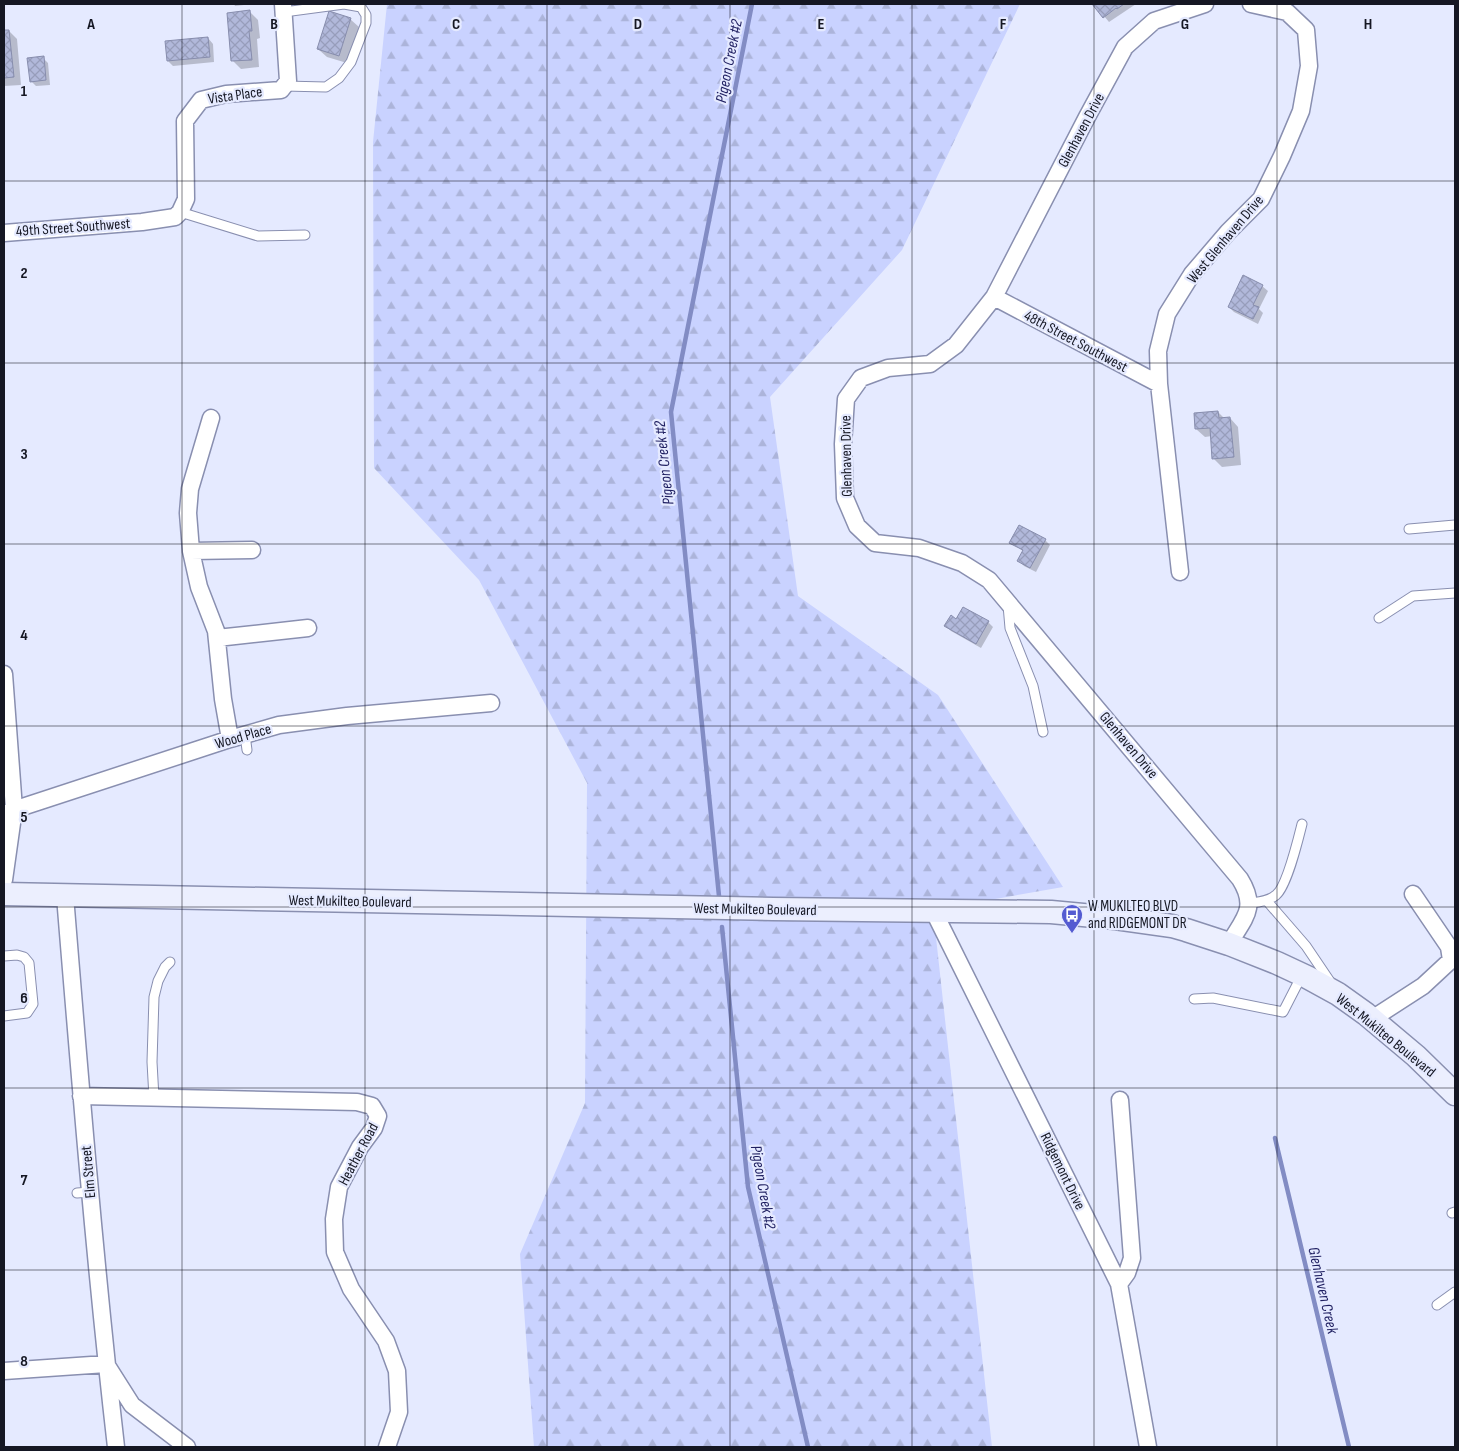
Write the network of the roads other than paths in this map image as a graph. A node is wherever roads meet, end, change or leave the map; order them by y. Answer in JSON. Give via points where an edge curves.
{"nodes":[{"id":1,"x":1205,"y":4,"type":"edge"},
{"id":2,"x":1251,"y":4,"type":"edge"},
{"id":3,"x":284,"y":8,"type":"edge"},
{"id":4,"x":284,"y":86,"type":"junction"},
{"id":5,"x":180,"y":212,"type":"junction"},
{"id":6,"x":4,"y":233,"type":"edge"},
{"id":7,"x":305,"y":235,"type":"dead end"},
{"id":8,"x":994,"y":297,"type":"junction"},
{"id":9,"x":1159,"y":384,"type":"junction"},
{"id":10,"x":211,"y":418,"type":"dead end"},
{"id":11,"x":1455,"y":525,"type":"edge"},
{"id":12,"x":1408,"y":529,"type":"dead end"},
{"id":13,"x":252,"y":550,"type":"dead end"},
{"id":14,"x":191,"y":551,"type":"junction"},
{"id":15,"x":1180,"y":572,"type":"dead end"},
{"id":16,"x":1455,"y":594,"type":"edge"},
{"id":17,"x":1008,"y":602,"type":"junction"},
{"id":18,"x":1379,"y":618,"type":"dead end"},
{"id":19,"x":308,"y":628,"type":"dead end"},
{"id":20,"x":217,"y":638,"type":"junction"},
{"id":21,"x":4,"y":674,"type":"edge"},
{"id":22,"x":490,"y":703,"type":"dead end"},
{"id":23,"x":1043,"y":732,"type":"dead end"},
{"id":24,"x":241,"y":741,"type":"junction"},
{"id":25,"x":9,"y":811,"type":"edge"},
{"id":26,"x":1302,"y":824,"type":"dead end"},
{"id":27,"x":4,"y":880,"type":"edge"},
{"id":28,"x":4,"y":894,"type":"edge"},
{"id":29,"x":1413,"y":894,"type":"dead end"},
{"id":30,"x":65,"y":896,"type":"junction"},
{"id":31,"x":1267,"y":901,"type":"junction"},
{"id":32,"x":1250,"y":903,"type":"junction"},
{"id":33,"x":933,"y":910,"type":"junction"},
{"id":34,"x":1229,"y":944,"type":"junction"},
{"id":35,"x":4,"y":956,"type":"edge"},
{"id":36,"x":170,"y":962,"type":"dead end"},
{"id":37,"x":1302,"y":975,"type":"junction"},
{"id":38,"x":1338,"y":994,"type":"junction"},
{"id":39,"x":1194,"y":999,"type":"dead end"},
{"id":40,"x":4,"y":1016,"type":"edge"},
{"id":41,"x":1372,"y":1019,"type":"junction"},
{"id":42,"x":1455,"y":1094,"type":"edge"},
{"id":43,"x":81,"y":1096,"type":"junction"},
{"id":44,"x":154,"y":1098,"type":"junction"},
{"id":45,"x":1120,"y":1100,"type":"dead end"},
{"id":46,"x":1119,"y":1284,"type":"junction"},
{"id":47,"x":1455,"y":1292,"type":"edge"},
{"id":48,"x":1437,"y":1305,"type":"dead end"},
{"id":49,"x":106,"y":1364,"type":"junction"},
{"id":50,"x":4,"y":1371,"type":"edge"},
{"id":51,"x":116,"y":1447,"type":"edge"},
{"id":52,"x":187,"y":1447,"type":"edge"},
{"id":53,"x":387,"y":1447,"type":"edge"},
{"id":54,"x":1148,"y":1447,"type":"edge"}],
"edges":[{"from":1,"to":8,"type":"street","name":"Glenhaven Drive","via":[[1154,22],[1126,47]]},
{"from":2,"to":9,"type":"street","name":"West Glenhaven Drive","via":[[1287,12],[1306,30],[1309,66],[1301,111],[1262,199],[1192,274],[1167,314],[1158,351]]},
{"from":3,"to":4,"type":"street","name":"Vista Place","via":[[288,81]]},
{"from":3,"to":4,"type":"lane","via":[[344,4],[361,7],[366,23],[351,62],[339,78],[326,87]]},
{"from":4,"to":5,"type":"street","name":"Vista Place","via":[[281,90],[226,94],[201,100],[185,120],[186,199]]},
{"from":5,"to":6,"type":"street","name":"49th Street Southwest","via":[[175,218],[142,222]]},
{"from":5,"to":7,"type":"lane","via":[[258,236]]},
{"from":8,"to":9,"type":"street","name":"48th Street Southwest"},
{"from":8,"to":17,"type":"street","name":"Glenhaven Drive","via":[[956,345],[930,364],[888,368],[862,378],[846,399],[843,444],[845,498],[857,526],[875,543],[919,548],[962,563],[989,580]]},
{"from":9,"to":15,"type":"street","name":"West Glenhaven Drive"},
{"from":10,"to":14,"type":"street","via":[[190,489]]},
{"from":11,"to":12,"type":"lane"},
{"from":13,"to":14,"type":"street"},
{"from":14,"to":20,"type":"street","via":[[199,587]]},
{"from":16,"to":18,"type":"lane","via":[[1413,596]]},
{"from":17,"to":23,"type":"lane","via":[[1010,628],[1033,686]]},
{"from":17,"to":32,"type":"street","name":"Glenhaven Drive","via":[[1240,879]]},
{"from":19,"to":20,"type":"street"},
{"from":20,"to":24,"type":"street","via":[[223,699]]},
{"from":21,"to":25,"type":"street"},
{"from":22,"to":24,"type":"street","name":"Wood Place","via":[[279,725]]},
{"from":24,"to":25,"type":"street","name":"Wood Place"},
{"from":25,"to":27,"type":"street"},
{"from":26,"to":31,"type":"lane","via":[[1284,884]]},
{"from":28,"to":30,"type":"main road","name":"West Mukilteo Boulevard"},
{"from":29,"to":41,"type":"street","via":[[1449,947],[1451,960],[1423,986]]},
{"from":30,"to":33,"type":"main road","name":"West Mukilteo Boulevard"},
{"from":30,"to":43,"type":"street","name":"Elm Street"},
{"from":31,"to":32,"type":"lane"},
{"from":31,"to":38,"type":"lane","via":[[1306,946]]},
{"from":32,"to":34,"type":"street"},
{"from":33,"to":34,"type":"main road","name":"West Mukilteo Boulevard","via":[[1052,912],[1116,918],[1172,926]]},
{"from":33,"to":46,"type":"street","name":"Ridgemont Drive"},
{"from":34,"to":37,"type":"main road","name":"West Mukilteo Boulevard"},
{"from":35,"to":40,"type":"lane","via":[[17,955],[29,963],[33,1004],[27,1013]]},
{"from":36,"to":44,"type":"lane","via":[[158,981],[154,997]]},
{"from":37,"to":38,"type":"main road","name":"West Mukilteo Boulevard"},
{"from":37,"to":39,"type":"lane","via":[[1283,1012],[1213,998]]},
{"from":38,"to":41,"type":"main road","name":"West Mukilteo Boulevard"},
{"from":41,"to":42,"type":"main road","name":"West Mukilteo Boulevard"},
{"from":43,"to":44,"type":"street","name":"Heather Road"},
{"from":43,"to":49,"type":"street","name":"Elm Street","via":[[84,1193]]},
{"from":44,"to":53,"type":"street","name":"Heather Road","via":[[357,1102],[372,1106],[378,1116],[374,1128],[339,1187],[334,1219],[335,1252],[351,1289],[386,1341],[397,1371],[399,1412]]},
{"from":45,"to":46,"type":"street","via":[[1132,1258]]},
{"from":46,"to":54,"type":"street","name":"Ridgemont Drive"},
{"from":47,"to":48,"type":"lane"},
{"from":49,"to":50,"type":"street"},
{"from":49,"to":51,"type":"street","name":"Elm Street"},
{"from":49,"to":52,"type":"street","via":[[132,1405]]}]}
